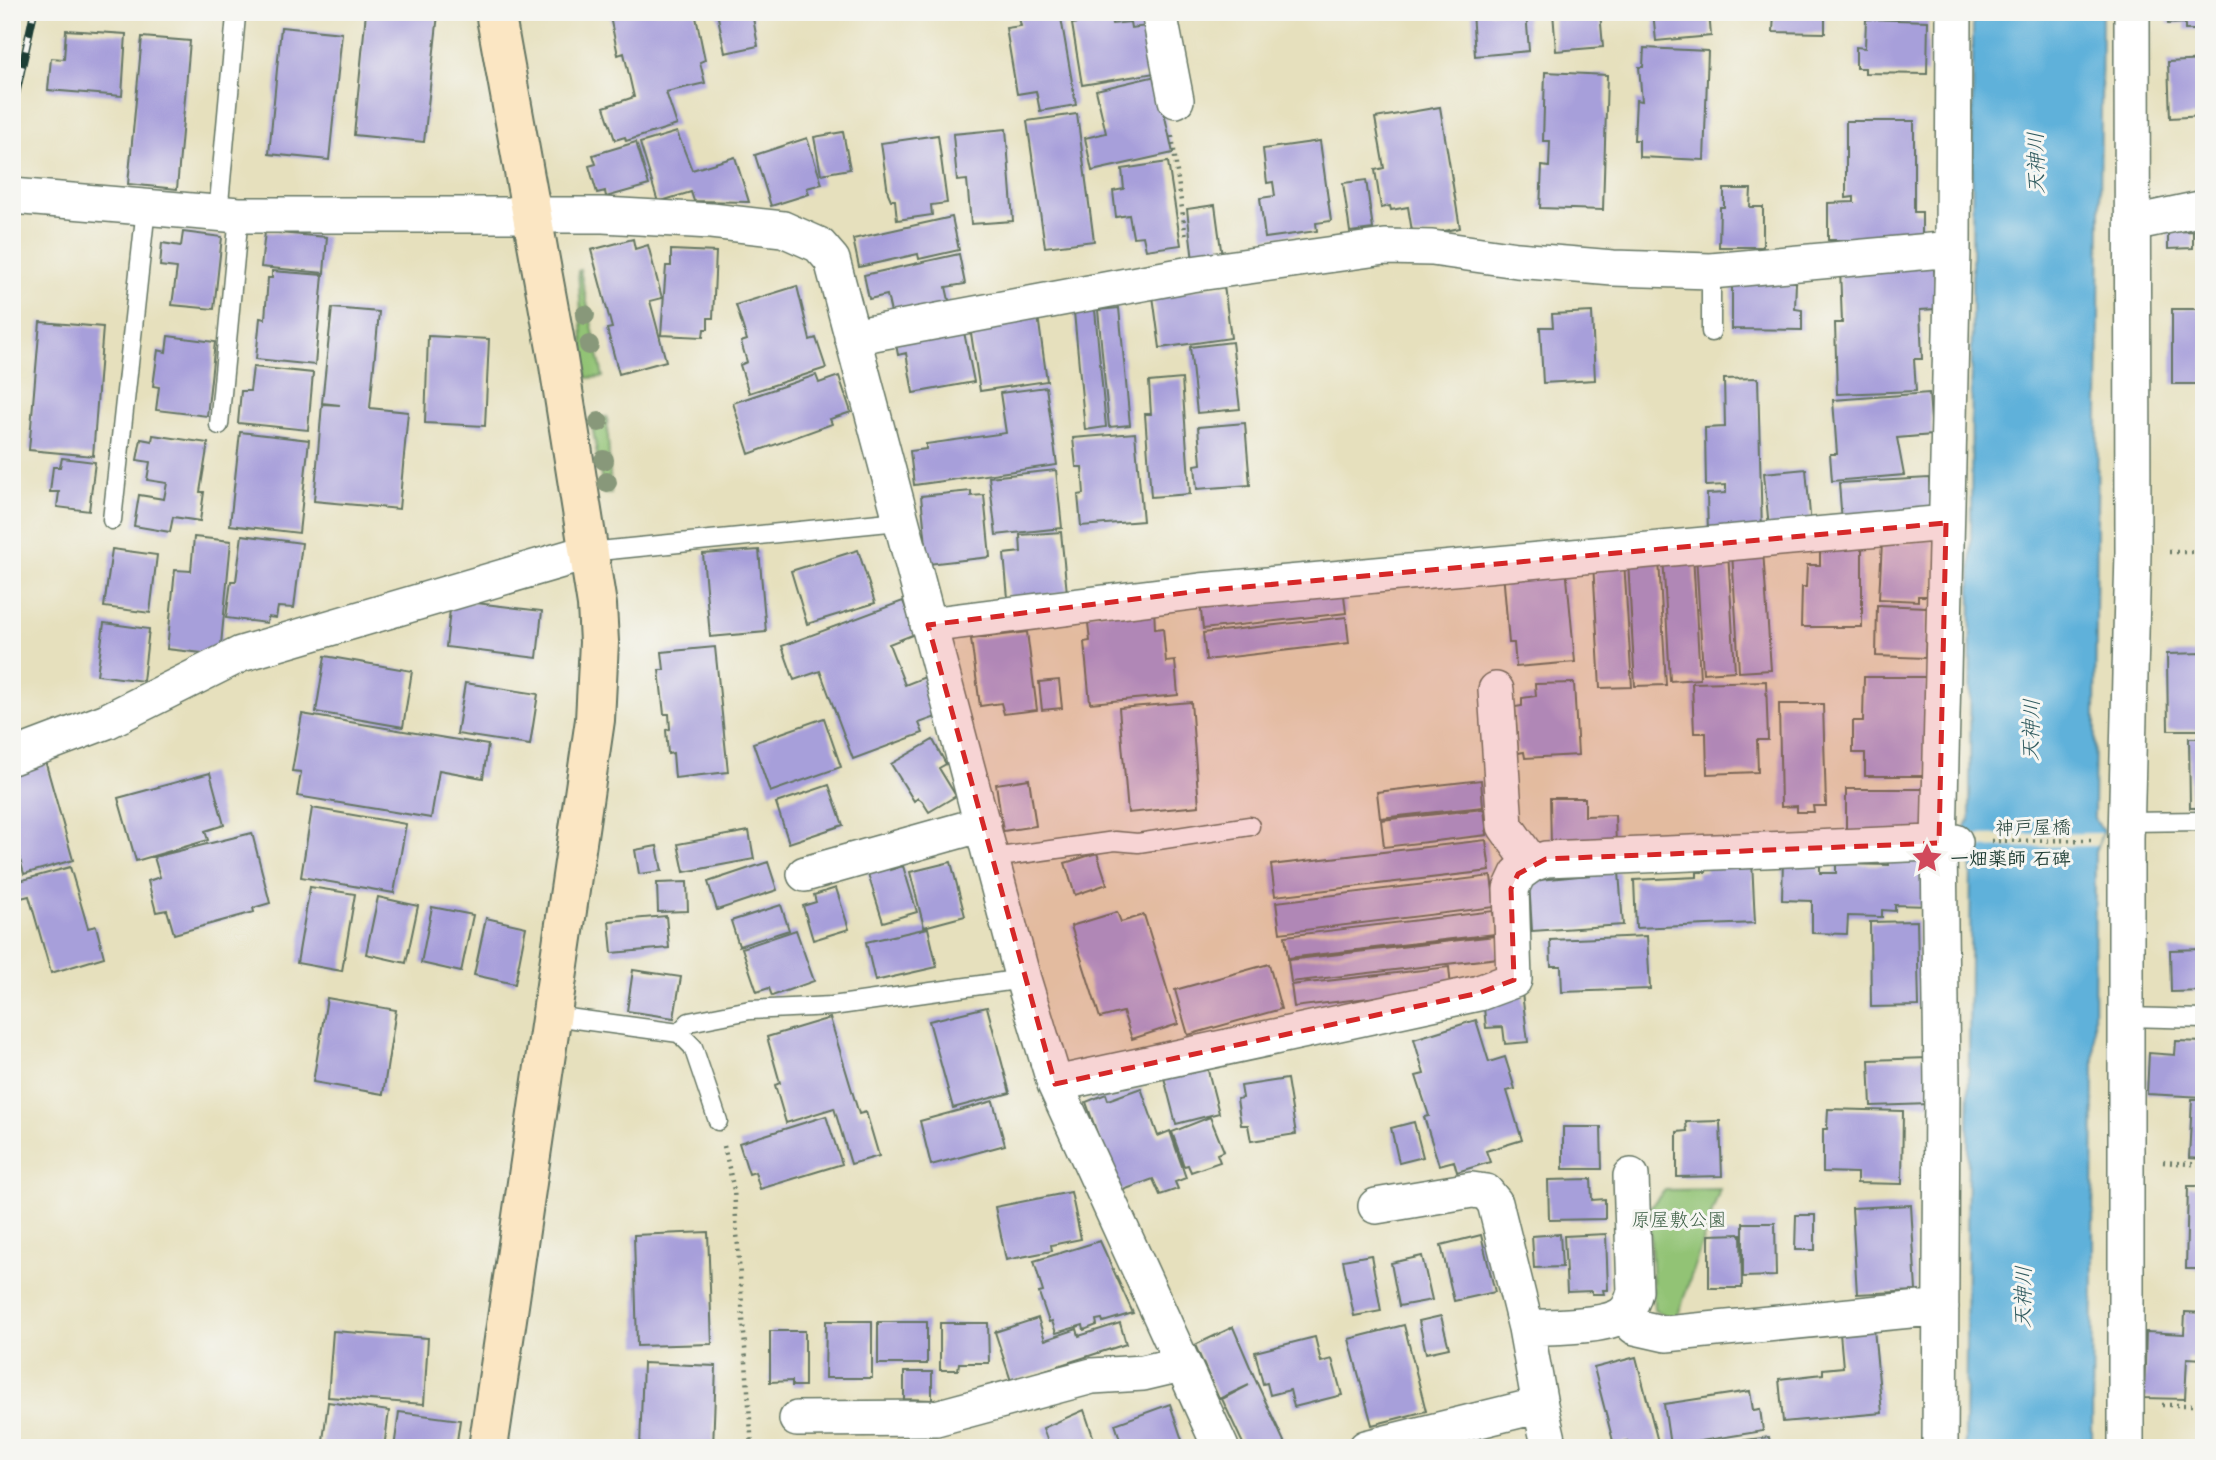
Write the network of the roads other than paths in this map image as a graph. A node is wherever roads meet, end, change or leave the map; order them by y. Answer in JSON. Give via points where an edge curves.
{"nodes":[{"id":1,"x":495,"y":12,"type":"edge"},
{"id":2,"x":1159,"y":12,"type":"edge"},
{"id":3,"x":1954,"y":12,"type":"edge"},
{"id":4,"x":2132,"y":12,"type":"edge"},
{"id":5,"x":236,"y":16,"type":"dead end"},
{"id":6,"x":1176,"y":100,"type":"road end"},
{"id":7,"x":12,"y":196,"type":"edge"},
{"id":8,"x":146,"y":208,"type":"junction"},
{"id":9,"x":2204,"y":208,"type":"edge"},
{"id":10,"x":228,"y":215,"type":"junction"},
{"id":11,"x":534,"y":216,"type":"junction"},
{"id":12,"x":2133,"y":223,"type":"junction"},
{"id":13,"x":1953,"y":249,"type":"junction"},
{"id":14,"x":1711,"y":271,"type":"junction"},
{"id":15,"x":1711,"y":331,"type":"dead end"},
{"id":16,"x":852,"y":337,"type":"junction"},
{"id":17,"x":219,"y":425,"type":"dead end"},
{"id":18,"x":112,"y":520,"type":"dead end"},
{"id":19,"x":899,"y":521,"type":"junction"},
{"id":20,"x":1946,"y":523,"type":"junction"},
{"id":21,"x":589,"y":552,"type":"junction"},
{"id":22,"x":928,"y":625,"type":"junction"},
{"id":23,"x":1496,"y":690,"type":"dead end"},
{"id":24,"x":12,"y":757,"type":"edge"},
{"id":25,"x":2204,"y":821,"type":"edge"},
{"id":26,"x":983,"y":824,"type":"junction"},
{"id":27,"x":1250,"y":826,"type":"dead end"},
{"id":28,"x":2122,"y":833,"type":"junction"},
{"id":29,"x":1947,"y":842,"type":"junction"},
{"id":30,"x":992,"y":858,"type":"junction"},
{"id":31,"x":1532,"y":864,"type":"junction"},
{"id":32,"x":805,"y":874,"type":"dead end"},
{"id":33,"x":1023,"y":979,"type":"junction"},
{"id":34,"x":553,"y":1016,"type":"junction"},
{"id":35,"x":2126,"y":1017,"type":"junction"},
{"id":36,"x":2204,"y":1019,"type":"edge"},
{"id":37,"x":680,"y":1033,"type":"junction"},
{"id":38,"x":1055,"y":1084,"type":"junction"},
{"id":39,"x":718,"y":1121,"type":"road end"},
{"id":40,"x":1631,"y":1177,"type":"dead end"},
{"id":41,"x":1376,"y":1206,"type":"dead end"},
{"id":42,"x":1941,"y":1307,"type":"junction"},
{"id":43,"x":1622,"y":1315,"type":"junction"},
{"id":44,"x":1526,"y":1328,"type":"junction"},
{"id":45,"x":1181,"y":1364,"type":"junction"},
{"id":46,"x":1540,"y":1405,"type":"junction"},
{"id":47,"x":797,"y":1419,"type":"dead end"},
{"id":48,"x":488,"y":1448,"type":"edge"},
{"id":49,"x":1221,"y":1448,"type":"edge"},
{"id":50,"x":1366,"y":1448,"type":"edge"},
{"id":51,"x":1550,"y":1448,"type":"edge"},
{"id":52,"x":1940,"y":1448,"type":"edge"},
{"id":53,"x":2126,"y":1448,"type":"edge"}],
"edges":[{"from":1,"to":11,"type":"street"},
{"from":2,"to":6,"type":"street"},
{"from":3,"to":13,"type":"street"},
{"from":4,"to":12,"type":"street"},
{"from":5,"to":10,"type":"lane"},
{"from":7,"to":8,"type":"street"},
{"from":8,"to":10,"type":"street"},
{"from":8,"to":18,"type":"lane"},
{"from":9,"to":12,"type":"street"},
{"from":10,"to":11,"type":"street"},
{"from":10,"to":17,"type":"lane"},
{"from":11,"to":16,"type":"street","via":[[711,220],[803,236],[832,260]]},
{"from":11,"to":21,"type":"street"},
{"from":12,"to":28,"type":"street","via":[[2133,552]]},
{"from":13,"to":14,"type":"street"},
{"from":13,"to":20,"type":"street"},
{"from":14,"to":15,"type":"lane"},
{"from":14,"to":16,"type":"street","via":[[1614,268],[1385,247],[1191,274]]},
{"from":16,"to":19,"type":"street"},
{"from":19,"to":21,"type":"lane"},
{"from":19,"to":22,"type":"street"},
{"from":20,"to":22,"type":"street","via":[[1213,590]]},
{"from":20,"to":29,"type":"street"},
{"from":21,"to":24,"type":"street","via":[[240,654],[107,721]]},
{"from":21,"to":34,"type":"street","via":[[599,642],[596,720]]},
{"from":22,"to":26,"type":"street"},
{"from":23,"to":31,"type":"street","via":[[1504,826]]},
{"from":25,"to":28,"type":"lane"},
{"from":26,"to":30,"type":"street"},
{"from":26,"to":32,"type":"street"},
{"from":27,"to":30,"type":"lane"},
{"from":28,"to":35,"type":"street"},
{"from":29,"to":31,"type":"street","via":[[1546,859]]},
{"from":29,"to":42,"type":"street"},
{"from":30,"to":33,"type":"street"},
{"from":31,"to":38,"type":"street","via":[[1518,874],[1511,889],[1514,980],[1479,993]]},
{"from":33,"to":37,"type":"lane","via":[[832,1006],[750,1010],[689,1022]]},
{"from":33,"to":38,"type":"street"},
{"from":34,"to":37,"type":"lane"},
{"from":34,"to":48,"type":"street"},
{"from":35,"to":36,"type":"lane"},
{"from":35,"to":53,"type":"street"},
{"from":37,"to":39,"type":"lane","via":[[693,1048]]},
{"from":38,"to":45,"type":"street"},
{"from":40,"to":43,"type":"street","via":[[1635,1291]]},
{"from":41,"to":44,"type":"street","via":[[1472,1190],[1486,1192],[1495,1203]]},
{"from":42,"to":43,"type":"street","via":[[1666,1334],[1636,1327]]},
{"from":42,"to":52,"type":"street"},
{"from":43,"to":44,"type":"street","via":[[1608,1321]]},
{"from":44,"to":46,"type":"street"},
{"from":45,"to":47,"type":"street","via":[[1143,1373],[1092,1376],[936,1418]]},
{"from":45,"to":49,"type":"street"},
{"from":46,"to":50,"type":"street"},
{"from":46,"to":51,"type":"street"}]}
